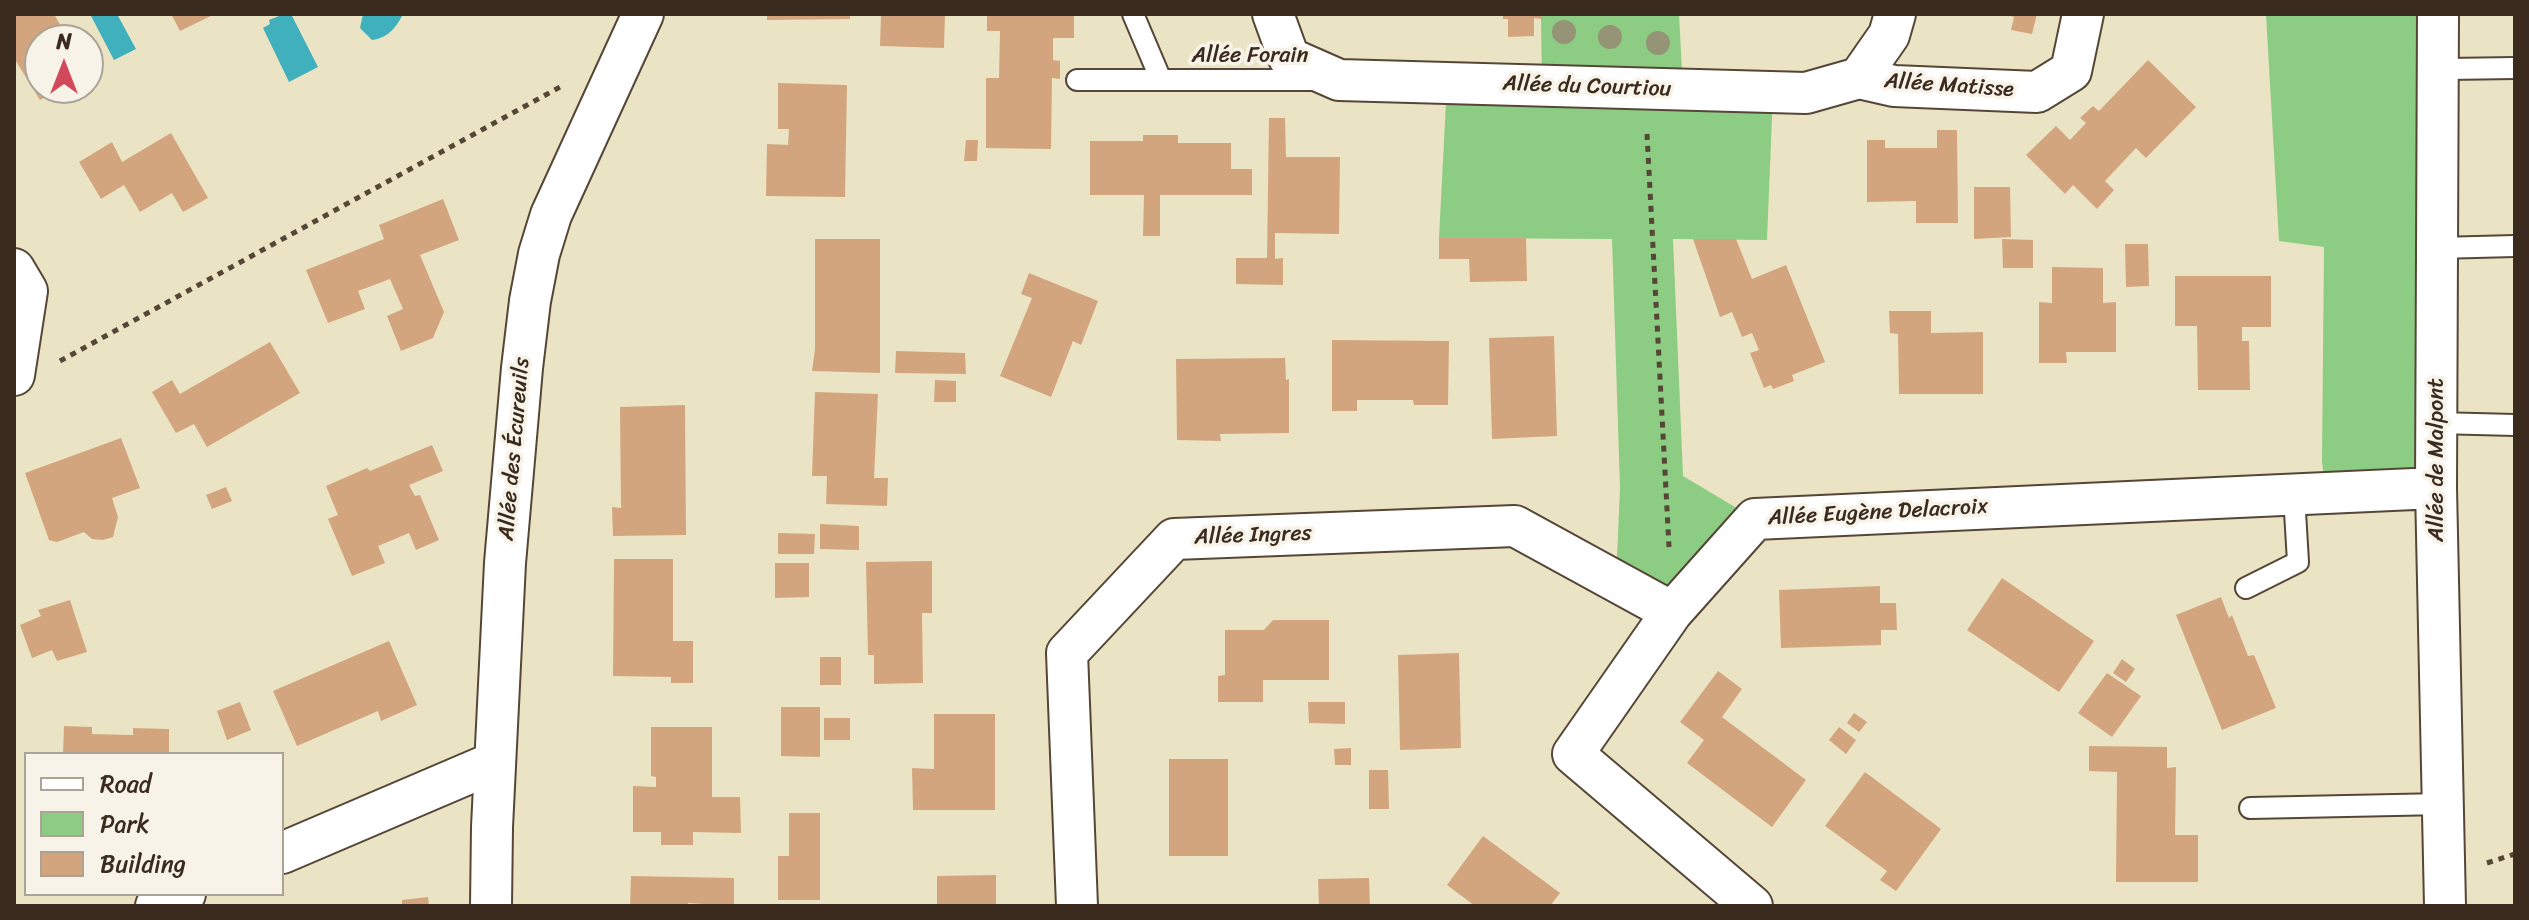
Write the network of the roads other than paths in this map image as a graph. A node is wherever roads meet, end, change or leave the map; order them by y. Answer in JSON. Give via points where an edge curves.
{"nodes":[{"id":1,"x":643,"y":14,"type":"edge"},
{"id":2,"x":1133,"y":14,"type":"edge"},
{"id":3,"x":1273,"y":14,"type":"edge"},
{"id":4,"x":1895,"y":14,"type":"edge"},
{"id":5,"x":2083,"y":14,"type":"edge"},
{"id":6,"x":2438,"y":14,"type":"edge"},
{"id":7,"x":2515,"y":68,"type":"edge"},
{"id":8,"x":2438,"y":72,"type":"junction"},
{"id":9,"x":1859,"y":78,"type":"junction"},
{"id":10,"x":1077,"y":80,"type":"dead end"},
{"id":11,"x":1161,"y":80,"type":"junction"},
{"id":12,"x":1339,"y":80,"type":"junction"},
{"id":13,"x":2515,"y":246,"type":"edge"},
{"id":14,"x":2437,"y":248,"type":"junction"},
{"id":15,"x":14,"y":269,"type":"edge"},
{"id":16,"x":14,"y":375,"type":"edge"},
{"id":17,"x":2436,"y":423,"type":"junction"},
{"id":18,"x":2515,"y":425,"type":"edge"},
{"id":19,"x":2436,"y":488,"type":"junction"},
{"id":20,"x":2294,"y":495,"type":"junction"},
{"id":21,"x":2246,"y":588,"type":"dead end"},
{"id":22,"x":1672,"y":612,"type":"junction"},
{"id":23,"x":495,"y":762,"type":"junction"},
{"id":24,"x":2443,"y":804,"type":"junction"},
{"id":25,"x":2250,"y":808,"type":"dead end"},
{"id":26,"x":284,"y":852,"type":"edge"},
{"id":27,"x":180,"y":896,"type":"edge"},
{"id":28,"x":156,"y":906,"type":"edge"},
{"id":29,"x":491,"y":906,"type":"edge"},
{"id":30,"x":1077,"y":906,"type":"edge"},
{"id":31,"x":1752,"y":906,"type":"edge"},
{"id":32,"x":2445,"y":906,"type":"edge"}],
"edges":[{"from":1,"to":23,"type":"street","name":"Allée des Écureuils","via":[[551,215],[539,254],[522,368],[505,563]]},
{"from":2,"to":11,"type":"lane","name":"Allée Forain"},
{"from":3,"to":12,"type":"street","name":"Allée du Courtiou","via":[[1289,58]]},
{"from":4,"to":9,"type":"street","via":[[1889,35]]},
{"from":5,"to":9,"type":"street","name":"Allée Matisse","via":[[2071,71],[2037,92],[1894,86]]},
{"from":6,"to":8,"type":"street","name":"Allée de Malpont"},
{"from":7,"to":8,"type":"lane"},
{"from":8,"to":14,"type":"street","name":"Allée de Malpont"},
{"from":9,"to":12,"type":"street","name":"Allée du Courtiou","via":[[1806,93]]},
{"from":10,"to":11,"type":"lane","name":"Allée Forain"},
{"from":11,"to":12,"type":"lane","name":"Allée Forain"},
{"from":13,"to":14,"type":"lane"},
{"from":14,"to":17,"type":"street","name":"Allée de Malpont"},
{"from":15,"to":16,"type":"street","via":[[27,291]]},
{"from":17,"to":18,"type":"lane"},
{"from":17,"to":19,"type":"street","name":"Allée de Malpont"},
{"from":19,"to":20,"type":"street","name":"Allée Eugène Delacroix"},
{"from":19,"to":24,"type":"street","name":"Allée de Malpont"},
{"from":20,"to":21,"type":"lane","via":[[2298,562]]},
{"from":20,"to":22,"type":"street","name":"Allée Eugène Delacroix","via":[[1755,519]]},
{"from":22,"to":30,"type":"street","name":"Allée Ingres","via":[[1515,526],[1174,539],[1067,653]]},
{"from":22,"to":31,"type":"street","name":"Allée Eugène Delacroix","via":[[1573,754]]},
{"from":23,"to":26,"type":"street"},
{"from":23,"to":29,"type":"street","name":"Allée des Écureuils"},
{"from":24,"to":25,"type":"lane"},
{"from":24,"to":32,"type":"street","name":"Allée de Malpont"},
{"from":27,"to":28,"type":"street"}]}
